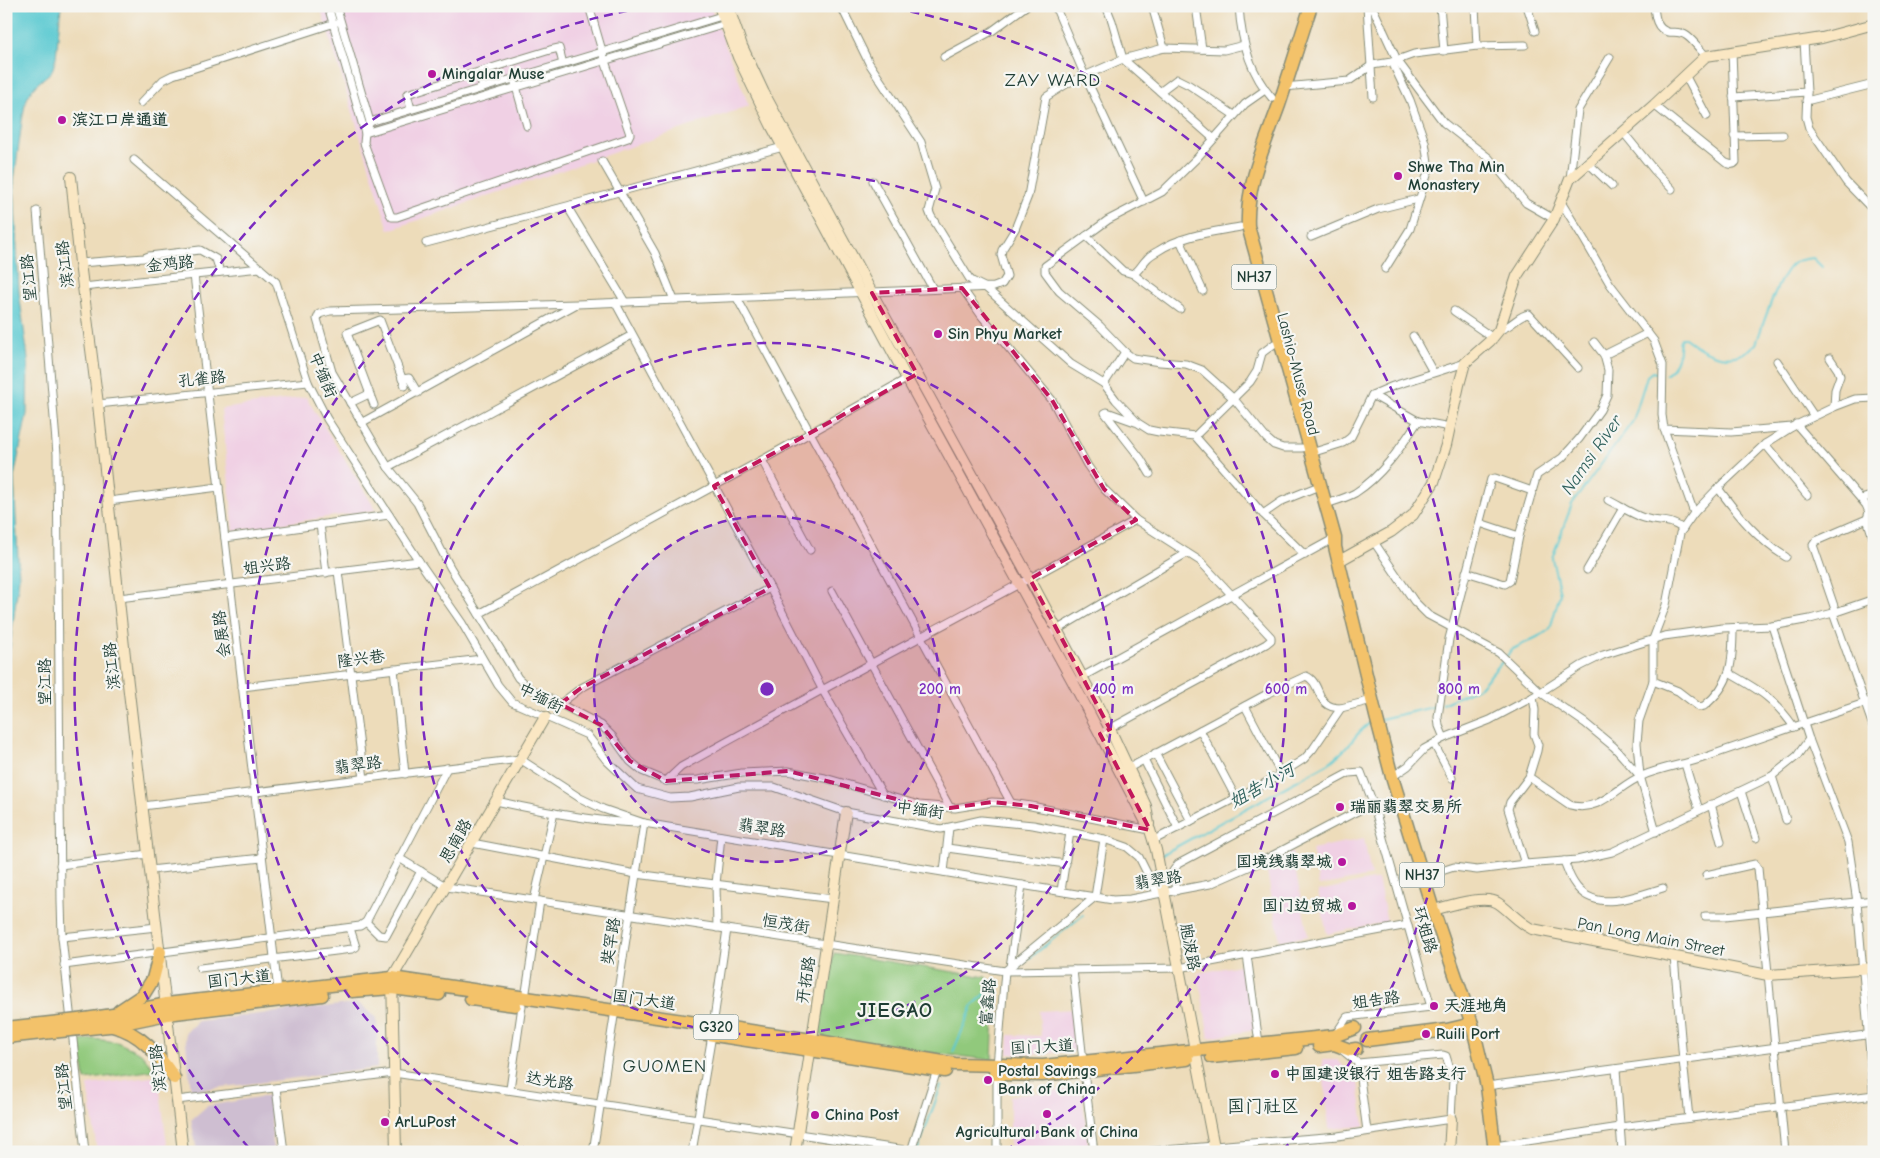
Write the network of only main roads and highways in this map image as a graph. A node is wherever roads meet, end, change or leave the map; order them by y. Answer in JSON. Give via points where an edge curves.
{"nodes":[{"id":1,"x":1302,"y":6,"type":"edge"},
{"id":2,"x":1311,"y":6,"type":"edge"},
{"id":3,"x":1307,"y":451,"type":"junction"},
{"id":4,"x":1333,"y":542,"type":"junction"},
{"id":5,"x":160,"y":952,"type":"road end"},
{"id":6,"x":392,"y":983,"type":"junction"},
{"id":7,"x":166,"y":1009,"type":"junction"},
{"id":8,"x":111,"y":1020,"type":"junction"},
{"id":9,"x":79,"y":1024,"type":"junction"},
{"id":10,"x":1472,"y":1024,"type":"junction"},
{"id":11,"x":6,"y":1028,"type":"edge"},
{"id":12,"x":1355,"y":1028,"type":"junction"},
{"id":13,"x":6,"y":1038,"type":"edge"},
{"id":14,"x":1334,"y":1040,"type":"junction"},
{"id":15,"x":1367,"y":1040,"type":"junction"},
{"id":16,"x":811,"y":1045,"type":"junction"},
{"id":17,"x":1356,"y":1049,"type":"junction"},
{"id":18,"x":1196,"y":1054,"type":"junction"},
{"id":19,"x":997,"y":1070,"type":"junction"},
{"id":20,"x":174,"y":1078,"type":"road end"},
{"id":21,"x":1495,"y":1149,"type":"edge"}],
"edges":[{"from":1,"to":3,"type":"highway","name":"Lashio-Muse Road","number":"NH37","via":[[1269,94],[1242,193],[1240,227]]},
{"from":2,"to":3,"type":"highway","name":"Lashio-Muse Road","number":"NH37","via":[[1264,145],[1247,210],[1248,226]]},
{"from":3,"to":4,"type":"highway","name":"Lashio-Muse Road","number":"NH37","via":[[1314,488]]},
{"from":3,"to":4,"type":"highway","name":"Lashio-Muse Road","number":"NH37","via":[[1326,504]]},
{"from":4,"to":10,"type":"highway","name":"Lashio-Muse Road","number":"NH37","via":[[1392,777]]},
{"from":5,"to":8,"type":"highway","via":[[153,979],[143,995]]},
{"from":6,"to":7,"type":"highway","name":"国门大道","number":"G320","via":[[340,992]]},
{"from":6,"to":7,"type":"highway","name":"国门大道","number":"G320","via":[[278,991]]},
{"from":6,"to":16,"type":"highway","name":"国门大道","number":"G320"},
{"from":7,"to":8,"type":"highway","name":"国门大道","number":"G320"},
{"from":8,"to":9,"type":"highway","name":"国门大道","number":"G320"},
{"from":8,"to":20,"type":"highway","via":[[157,1054]]},
{"from":9,"to":11,"type":"highway","number":"G320","bridge":true},
{"from":9,"to":13,"type":"highway","number":"G320","bridge":true},
{"from":10,"to":15,"type":"highway"},
{"from":10,"to":21,"type":"highway","number":"NH37","via":[[1487,1086]]},
{"from":12,"to":14,"type":"highway","name":"国门大道","number":"G320"},
{"from":12,"to":15,"type":"highway","via":[[1364,1032]]},
{"from":12,"to":17,"type":"highway","via":[[1348,1032],[1346,1041]]},
{"from":14,"to":17,"type":"highway","name":"国门大道","number":"G320","via":[[1350,1050]]},
{"from":14,"to":18,"type":"highway","name":"国门大道","number":"G320"},
{"from":14,"to":18,"type":"highway","name":"国门大道","number":"G320","via":[[1259,1043]]},
{"from":15,"to":17,"type":"highway","via":[[1363,1047]]},
{"from":16,"to":19,"type":"highway","name":"国门大道","number":"G320"},
{"from":16,"to":19,"type":"highway","name":"国门大道","number":"G320","via":[[937,1070]]},
{"from":18,"to":19,"type":"highway","name":"国门大道","number":"G320","via":[[1084,1066]]}]}
